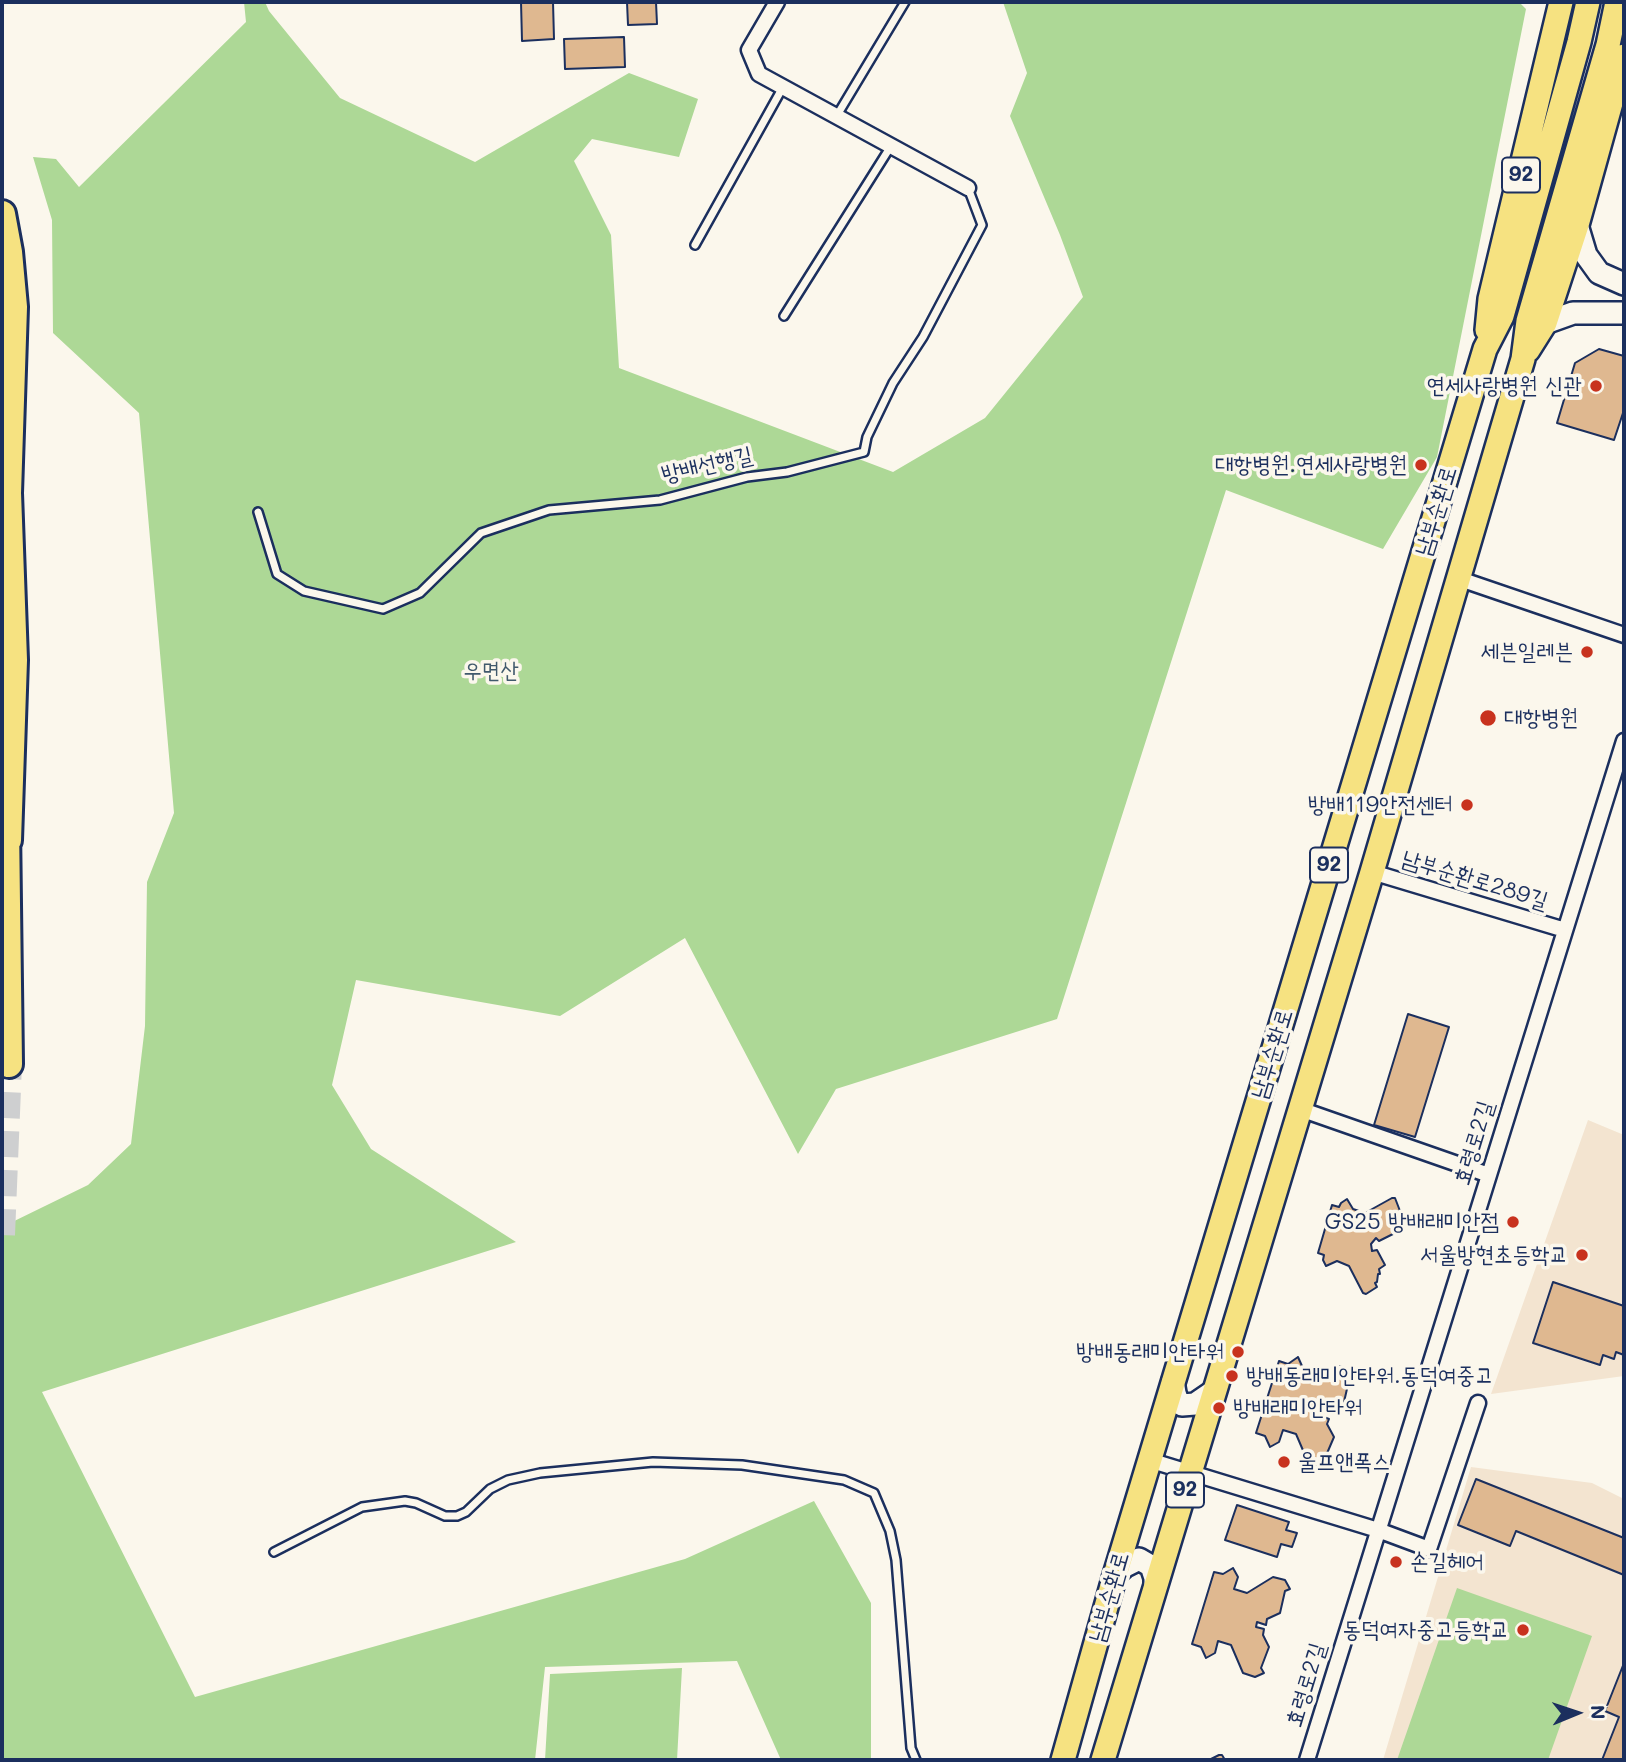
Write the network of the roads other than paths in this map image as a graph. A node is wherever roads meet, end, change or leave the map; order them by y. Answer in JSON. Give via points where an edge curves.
{"nodes":[{"id":1,"x":776,"y":2,"type":"edge"},
{"id":2,"x":905,"y":2,"type":"edge"},
{"id":3,"x":1561,"y":2,"type":"edge"},
{"id":4,"x":1588,"y":2,"type":"edge"},
{"id":5,"x":1617,"y":2,"type":"edge"},
{"id":6,"x":1624,"y":56,"type":"edge"},
{"id":7,"x":783,"y":87,"type":"junction"},
{"id":8,"x":836,"y":117,"type":"junction"},
{"id":9,"x":891,"y":146,"type":"junction"},
{"id":10,"x":968,"y":188,"type":"joint"},
{"id":11,"x":2,"y":214,"type":"edge"},
{"id":12,"x":1577,"y":225,"type":"junction"},
{"id":13,"x":695,"y":245,"type":"dead end"},
{"id":14,"x":1624,"y":284,"type":"edge"},
{"id":15,"x":1624,"y":313,"type":"edge"},
{"id":16,"x":784,"y":316,"type":"dead end"},
{"id":17,"x":1545,"y":323,"type":"junction"},
{"id":18,"x":1485,"y":349,"type":"junction"},
{"id":19,"x":1523,"y":359,"type":"junction"},
{"id":20,"x":258,"y":512,"type":"dead end"},
{"id":21,"x":1457,"y":578,"type":"junction"},
{"id":22,"x":1624,"y":635,"type":"edge"},
{"id":23,"x":1624,"y":741,"type":"edge"},
{"id":24,"x":2,"y":780,"type":"edge"},
{"id":25,"x":8,"y":840,"type":"junction"},
{"id":26,"x":1372,"y":873,"type":"junction"},
{"id":27,"x":1565,"y":930,"type":"junction"},
{"id":28,"x":9,"y":1064,"type":"dead end"},
{"id":29,"x":1300,"y":1110,"type":"junction"},
{"id":30,"x":1489,"y":1175,"type":"junction"},
{"id":31,"x":1173,"y":1381,"type":"junction"},
{"id":32,"x":1214,"y":1391,"type":"junction"},
{"id":33,"x":1478,"y":1403,"type":"dead end"},
{"id":34,"x":1149,"y":1460,"type":"junction"},
{"id":35,"x":1190,"y":1474,"type":"junction"},
{"id":36,"x":1378,"y":1530,"type":"junction"},
{"id":37,"x":274,"y":1552,"type":"dead end"},
{"id":38,"x":1115,"y":1575,"type":"junction"},
{"id":39,"x":1155,"y":1589,"type":"junction"},
{"id":40,"x":916,"y":1760,"type":"edge"},
{"id":41,"x":1063,"y":1760,"type":"edge"},
{"id":42,"x":1103,"y":1760,"type":"edge"},
{"id":43,"x":1307,"y":1760,"type":"edge"}],
"edges":[{"from":1,"to":7,"type":"street","name":"방배선행길","via":[[749,50],[759,74]]},
{"from":2,"to":8,"type":"lane"},
{"from":3,"to":18,"type":"main road","name":"남부순환로","number":"92","via":[[1490,299]]},
{"from":4,"to":18,"type":"main road","name":"남부순환로","number":"92","via":[[1503,316]]},
{"from":5,"to":19,"type":"main road","name":"남부순환로","number":"92","via":[[1528,321]]},
{"from":6,"to":12,"type":"main road","name":"남부순환로","number":"92"},
{"from":7,"to":8,"type":"street","name":"방배선행길"},
{"from":7,"to":13,"type":"lane"},
{"from":8,"to":9,"type":"street","name":"방배선행길"},
{"from":9,"to":10,"type":"street","name":"방배선행길"},
{"from":9,"to":16,"type":"lane"},
{"from":10,"to":20,"type":"lane","name":"방배선행길","via":[[982,225],[923,337],[893,383],[864,452],[660,500],[549,510],[481,533],[420,593],[383,608],[304,591],[277,574]]},
{"from":11,"to":25,"type":"highway","via":[[14,307],[8,493],[14,660]]},
{"from":12,"to":14,"type":"main road","via":[[1586,255],[1599,273]]},
{"from":12,"to":17,"type":"main road","name":"남부순환로","number":"92"},
{"from":15,"to":17,"type":"main road","via":[[1573,313]]},
{"from":17,"to":19,"type":"main road","name":"남부순환로","number":"92"},
{"from":18,"to":31,"type":"main road","name":"남부순환로","number":"92"},
{"from":19,"to":21,"type":"main road","name":"남부순환로","number":"92"},
{"from":21,"to":22,"type":"street"},
{"from":21,"to":26,"type":"main road","name":"남부순환로","number":"92"},
{"from":23,"to":27,"type":"street","name":"효령로2길"},
{"from":24,"to":25,"type":"highway"},
{"from":25,"to":28,"type":"highway"},
{"from":26,"to":27,"type":"street","name":"남부순환로289길"},
{"from":26,"to":29,"type":"main road","name":"남부순환로","number":"92"},
{"from":27,"to":30,"type":"street","name":"효령로2길"},
{"from":29,"to":30,"type":"street"},
{"from":29,"to":32,"type":"main road","name":"남부순환로","number":"92"},
{"from":30,"to":36,"type":"street","name":"효령로2길"},
{"from":31,"to":32,"type":"main road","via":[[1182,1405],[1195,1404]]},
{"from":31,"to":34,"type":"main road","name":"남부순환로","number":"92"},
{"from":32,"to":35,"type":"main road","name":"남부순환로","number":"92"},
{"from":33,"to":36,"type":"street","via":[[1429,1549]]},
{"from":34,"to":35,"type":"street"},
{"from":34,"to":38,"type":"main road","name":"남부순환로","number":"92"},
{"from":35,"to":36,"type":"street"},
{"from":35,"to":39,"type":"main road","name":"남부순환로","number":"92"},
{"from":36,"to":43,"type":"street","name":"효령로2길"},
{"from":37,"to":40,"type":"lane","via":[[372,1504],[405,1501],[457,1516],[490,1489],[524,1476],[653,1462],[741,1465],[844,1480],[874,1493],[890,1531],[897,1560],[907,1712]]},
{"from":38,"to":39,"type":"main road","via":[[1139,1559],[1151,1566]]},
{"from":38,"to":41,"type":"main road","name":"남부순환로","number":"92"},
{"from":39,"to":42,"type":"main road","name":"남부순환로","number":"92"}]}
